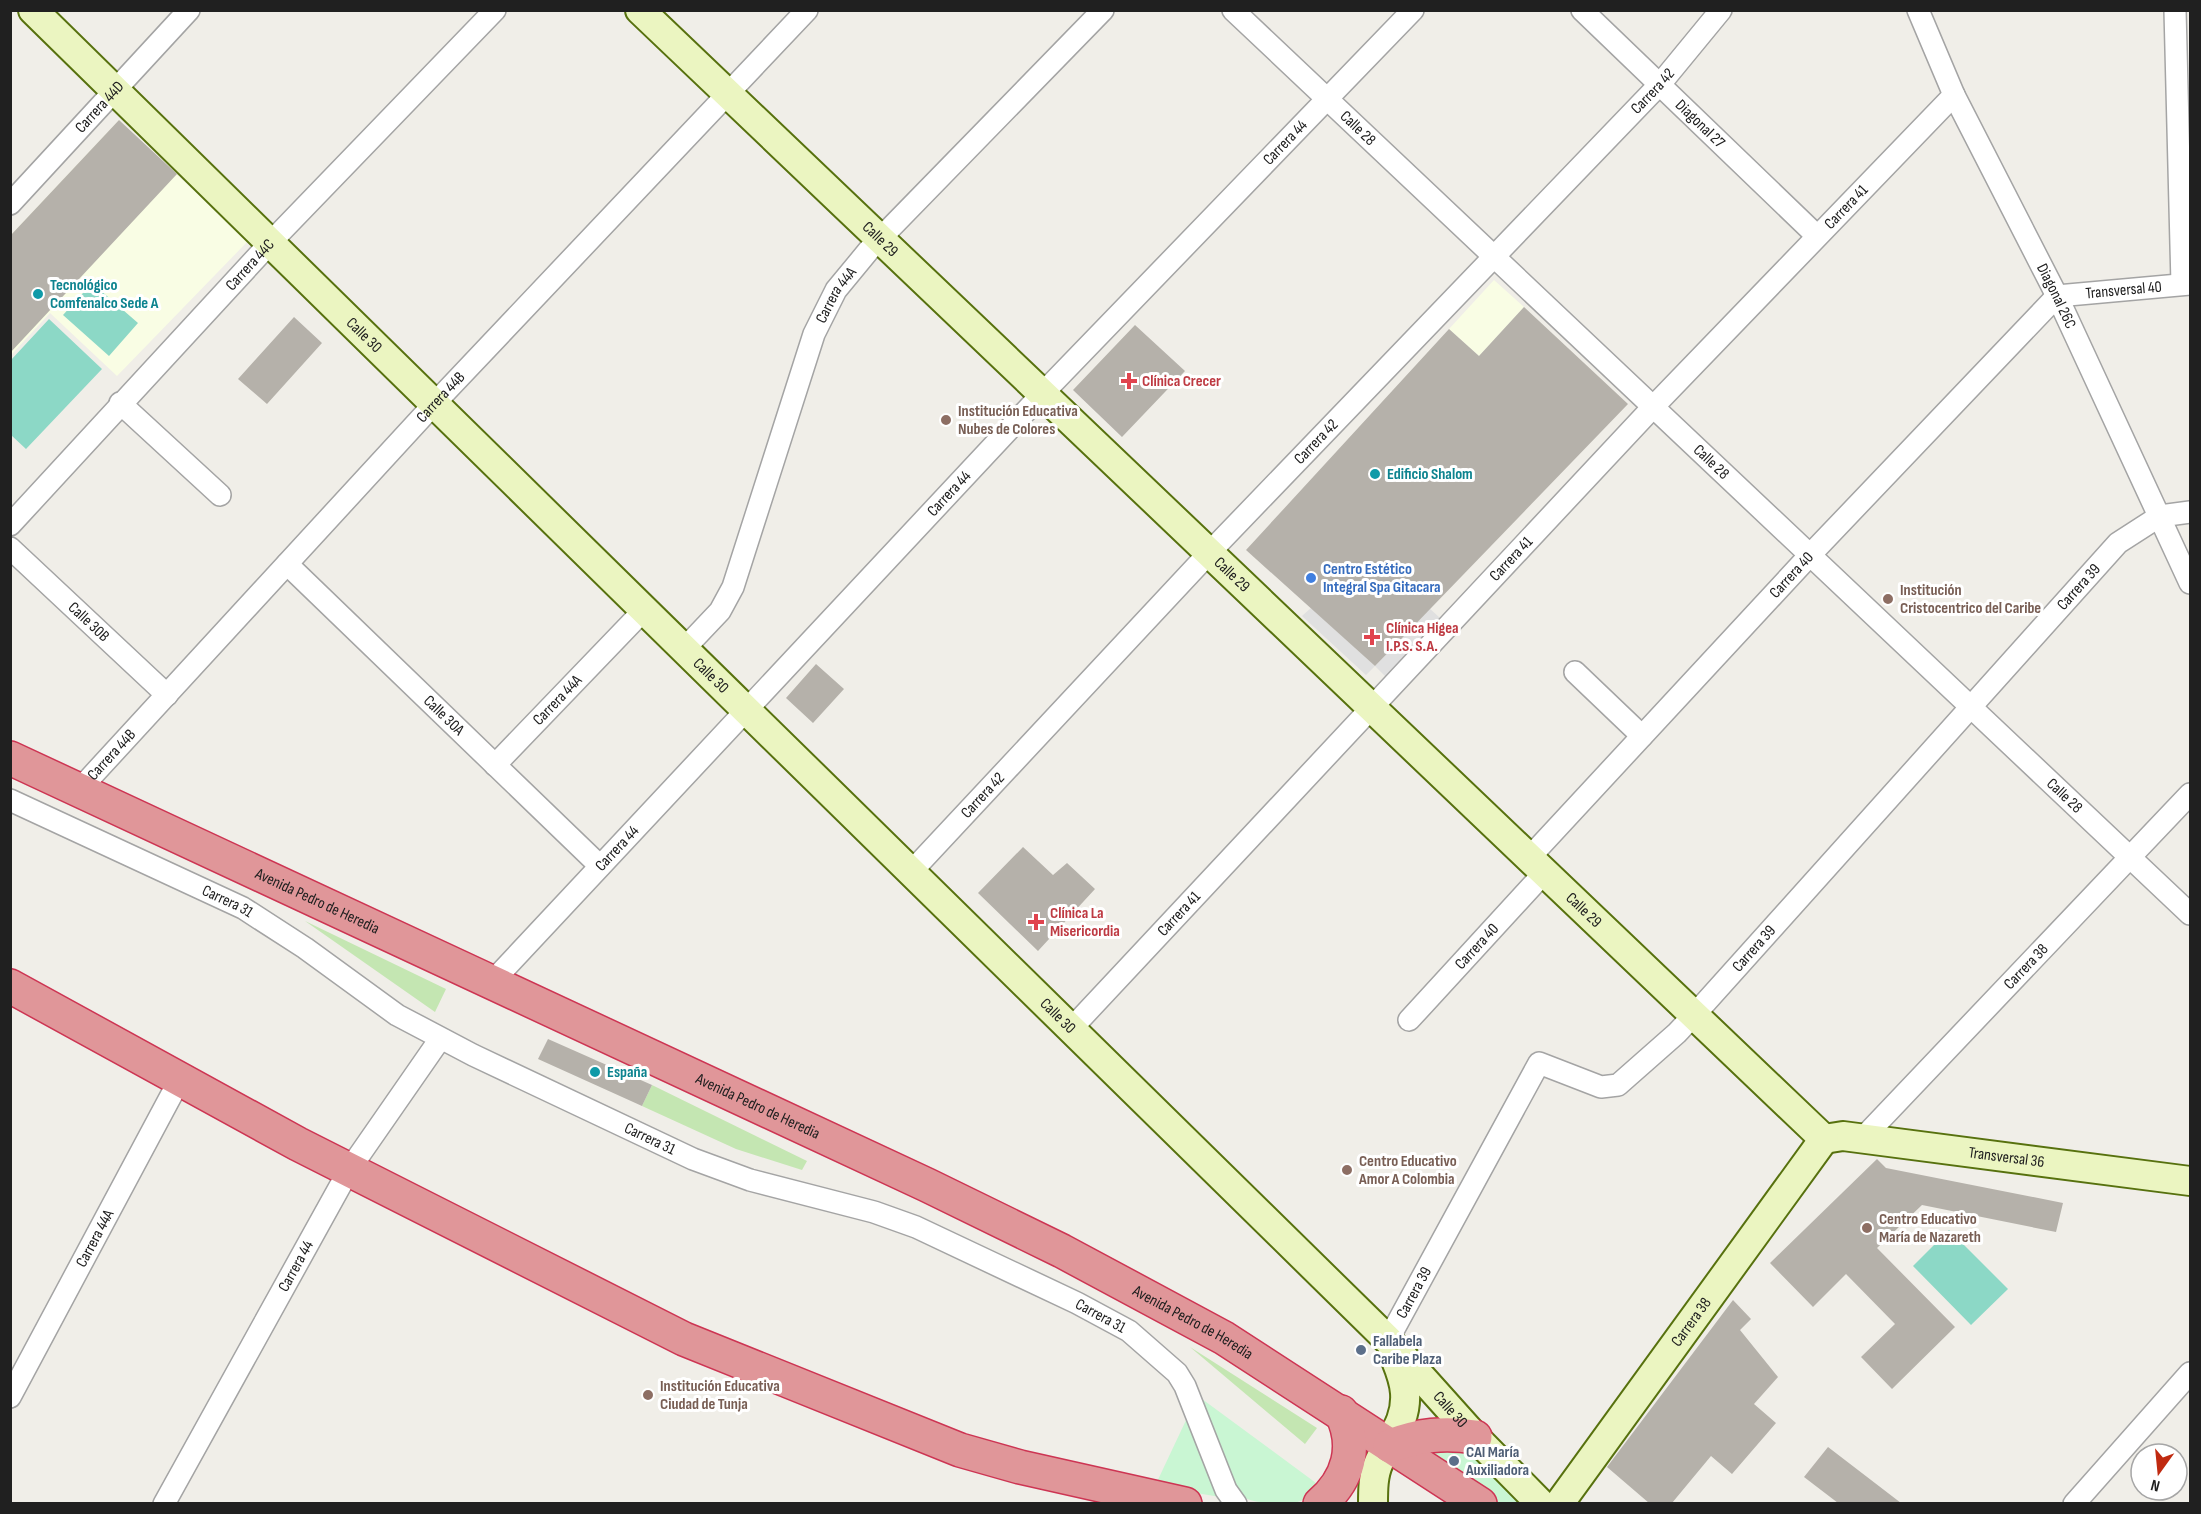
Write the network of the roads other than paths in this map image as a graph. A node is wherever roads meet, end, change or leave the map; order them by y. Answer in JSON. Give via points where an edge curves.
{"nodes":[{"id":1,"x":33,"y":10,"type":"edge"},
{"id":2,"x":189,"y":10,"type":"edge"},
{"id":3,"x":495,"y":10,"type":"edge"},
{"id":4,"x":640,"y":10,"type":"edge"},
{"id":5,"x":807,"y":10,"type":"edge"},
{"id":6,"x":1103,"y":10,"type":"edge"},
{"id":7,"x":1233,"y":10,"type":"edge"},
{"id":8,"x":1413,"y":10,"type":"edge"},
{"id":9,"x":1582,"y":10,"type":"edge"},
{"id":10,"x":1722,"y":10,"type":"edge"},
{"id":11,"x":1918,"y":10,"type":"edge"},
{"id":12,"x":2175,"y":10,"type":"edge"},
{"id":13,"x":1661,"y":83,"type":"junction"},
{"id":14,"x":115,"y":91,"type":"junction"},
{"id":15,"x":728,"y":94,"type":"junction"},
{"id":16,"x":1954,"y":95,"type":"junction"},
{"id":17,"x":1328,"y":99,"type":"junction"},
{"id":18,"x":10,"y":204,"type":"edge"},
{"id":19,"x":1817,"y":236,"type":"junction"},
{"id":20,"x":880,"y":239,"type":"junction"},
{"id":21,"x":270,"y":243,"type":"junction"},
{"id":22,"x":1493,"y":255,"type":"junction"},
{"id":23,"x":2186,"y":284,"type":"edge"},
{"id":24,"x":2057,"y":296,"type":"junction"},
{"id":25,"x":1042,"y":394,"type":"junction"},
{"id":26,"x":120,"y":403,"type":"junction"},
{"id":27,"x":434,"y":404,"type":"junction"},
{"id":28,"x":1653,"y":407,"type":"junction"},
{"id":29,"x":220,"y":495,"type":"dead end"},
{"id":30,"x":2190,"y":512,"type":"edge"},
{"id":31,"x":2160,"y":516,"type":"junction"},
{"id":32,"x":10,"y":525,"type":"edge"},
{"id":33,"x":10,"y":548,"type":"edge"},
{"id":34,"x":1209,"y":553,"type":"junction"},
{"id":35,"x":1810,"y":555,"type":"junction"},
{"id":36,"x":287,"y":564,"type":"junction"},
{"id":37,"x":2190,"y":583,"type":"edge"},
{"id":38,"x":644,"y":610,"type":"junction"},
{"id":39,"x":684,"y":649,"type":"junction"},
{"id":40,"x":1575,"y":672,"type":"dead end"},
{"id":41,"x":167,"y":695,"type":"junction"},
{"id":42,"x":1971,"y":707,"type":"junction"},
{"id":43,"x":1373,"y":709,"type":"junction"},
{"id":44,"x":747,"y":711,"type":"junction"},
{"id":45,"x":1642,"y":736,"type":"junction"},
{"id":46,"x":10,"y":758,"type":"edge"},
{"id":47,"x":495,"y":765,"type":"junction"},
{"id":48,"x":80,"y":790,"type":"junction"},
{"id":49,"x":2190,"y":794,"type":"edge"},
{"id":50,"x":10,"y":800,"type":"edge"},
{"id":51,"x":2130,"y":857,"type":"junction"},
{"id":52,"x":1537,"y":865,"type":"junction"},
{"id":53,"x":600,"y":866,"type":"junction"},
{"id":54,"x":911,"y":872,"type":"junction"},
{"id":55,"x":2190,"y":914,"type":"edge"},
{"id":56,"x":492,"y":982,"type":"junction"},
{"id":57,"x":10,"y":986,"type":"edge"},
{"id":58,"x":1694,"y":1015,"type":"junction"},
{"id":59,"x":1409,"y":1020,"type":"dead end"},
{"id":60,"x":1071,"y":1029,"type":"junction"},
{"id":61,"x":441,"y":1039,"type":"junction"},
{"id":62,"x":180,"y":1079,"type":"junction"},
{"id":63,"x":1824,"y":1139,"type":"junction"},
{"id":64,"x":1862,"y":1139,"type":"junction"},
{"id":65,"x":349,"y":1170,"type":"junction"},
{"id":66,"x":2190,"y":1181,"type":"edge"},
{"id":67,"x":1388,"y":1340,"type":"junction"},
{"id":68,"x":2190,"y":1373,"type":"edge"},
{"id":69,"x":10,"y":1397,"type":"edge"},
{"id":70,"x":1341,"y":1412,"type":"junction"},
{"id":71,"x":1475,"y":1437,"type":"junction"},
{"id":72,"x":1390,"y":1446,"type":"junction"},
{"id":73,"x":164,"y":1503,"type":"edge"},
{"id":74,"x":1185,"y":1503,"type":"edge"},
{"id":75,"x":1236,"y":1503,"type":"edge"},
{"id":76,"x":1320,"y":1503,"type":"edge"},
{"id":77,"x":1373,"y":1503,"type":"edge"},
{"id":78,"x":1480,"y":1503,"type":"edge"},
{"id":79,"x":1541,"y":1503,"type":"edge"},
{"id":80,"x":1558,"y":1503,"type":"edge"},
{"id":81,"x":2074,"y":1503,"type":"edge"}],
"edges":[{"from":1,"to":14,"type":"street","name":"Calle 30"},
{"from":2,"to":14,"type":"street","name":"Carrera 44D"},
{"from":3,"to":21,"type":"street","name":"Carrera 44C"},
{"from":4,"to":15,"type":"street","name":"Calle 29"},
{"from":5,"to":15,"type":"street","name":"Carrera 44B"},
{"from":6,"to":20,"type":"street","name":"Carrera 44A"},
{"from":7,"to":17,"type":"street","name":"Calle 28"},
{"from":8,"to":17,"type":"street","name":"Carrera 44"},
{"from":9,"to":13,"type":"street","name":"Diagonal 27"},
{"from":10,"to":13,"type":"street","name":"Carrera 42"},
{"from":11,"to":16,"type":"street","name":"Diagonal 26C"},
{"from":12,"to":23,"type":"street"},
{"from":13,"to":19,"type":"street","name":"Diagonal 27"},
{"from":13,"to":22,"type":"street","name":"Carrera 42"},
{"from":14,"to":18,"type":"street","name":"Carrera 44D"},
{"from":14,"to":21,"type":"street","name":"Calle 30"},
{"from":15,"to":20,"type":"street","name":"Calle 29"},
{"from":15,"to":27,"type":"street","name":"Carrera 44B"},
{"from":16,"to":19,"type":"street","name":"Carrera 41"},
{"from":16,"to":24,"type":"street","name":"Diagonal 26C"},
{"from":17,"to":22,"type":"street","name":"Calle 28"},
{"from":17,"to":25,"type":"street","name":"Carrera 44"},
{"from":19,"to":28,"type":"street","name":"Carrera 41"},
{"from":20,"to":25,"type":"street","name":"Calle 29"},
{"from":20,"to":39,"type":"street","name":"Carrera 44A","via":[[836,290],[821,316],[733,587],[720,611]]},
{"from":21,"to":26,"type":"street","name":"Carrera 44C"},
{"from":21,"to":27,"type":"street","name":"Calle 30"},
{"from":22,"to":28,"type":"street","name":"Calle 28"},
{"from":22,"to":34,"type":"street","name":"Carrera 42"},
{"from":23,"to":24,"type":"street","name":"Transversal 40"},
{"from":24,"to":31,"type":"street","name":"Diagonal 26C"},
{"from":24,"to":35,"type":"street","name":"Carrera 40"},
{"from":25,"to":34,"type":"street","name":"Calle 29"},
{"from":25,"to":44,"type":"street","name":"Carrera 44"},
{"from":26,"to":29,"type":"street"},
{"from":26,"to":32,"type":"street","name":"Carrera 44C"},
{"from":27,"to":36,"type":"street","name":"Carrera 44B"},
{"from":27,"to":38,"type":"street","name":"Calle 30"},
{"from":28,"to":35,"type":"street","name":"Calle 28"},
{"from":28,"to":43,"type":"street","name":"Carrera 41"},
{"from":30,"to":31,"type":"street"},
{"from":31,"to":37,"type":"street","name":"Diagonal 26C"},
{"from":31,"to":42,"type":"street","name":"Carrera 39","via":[[2118,543]]},
{"from":33,"to":41,"type":"street","name":"Calle 30B"},
{"from":34,"to":43,"type":"street","name":"Calle 29"},
{"from":34,"to":54,"type":"street","name":"Carrera 42"},
{"from":35,"to":42,"type":"street","name":"Calle 28"},
{"from":35,"to":45,"type":"street","name":"Carrera 40"},
{"from":36,"to":41,"type":"street","name":"Carrera 44B"},
{"from":36,"to":47,"type":"street","name":"Calle 30A"},
{"from":38,"to":39,"type":"street","name":"Calle 30"},
{"from":38,"to":47,"type":"street","name":"Carrera 44A"},
{"from":39,"to":44,"type":"street","name":"Calle 30"},
{"from":40,"to":45,"type":"street"},
{"from":41,"to":48,"type":"street","name":"Carrera 44B"},
{"from":42,"to":51,"type":"street","name":"Calle 28"},
{"from":42,"to":58,"type":"street","name":"Carrera 39"},
{"from":43,"to":52,"type":"street","name":"Calle 29"},
{"from":43,"to":60,"type":"street","name":"Carrera 41"},
{"from":44,"to":53,"type":"street","name":"Carrera 44"},
{"from":44,"to":54,"type":"street","name":"Calle 30"},
{"from":45,"to":52,"type":"street","name":"Carrera 40"},
{"from":46,"to":48,"type":"highway","name":"Avenida Pedro de Heredia"},
{"from":47,"to":53,"type":"street","name":"Calle 30A"},
{"from":48,"to":56,"type":"highway","name":"Avenida Pedro de Heredia"},
{"from":49,"to":51,"type":"street","name":"Carrera 38"},
{"from":50,"to":61,"type":"street","name":"Carrera 31","via":[[243,909],[398,1015]]},
{"from":51,"to":55,"type":"street","name":"Calle 28"},
{"from":51,"to":64,"type":"street","name":"Carrera 38"},
{"from":52,"to":58,"type":"street","name":"Calle 29"},
{"from":52,"to":59,"type":"street","name":"Carrera 40"},
{"from":53,"to":56,"type":"street","name":"Carrera 44"},
{"from":54,"to":60,"type":"street","name":"Calle 30"},
{"from":56,"to":70,"type":"highway","name":"Avenida Pedro de Heredia","via":[[1062,1251],[1224,1338]]},
{"from":57,"to":62,"type":"highway"},
{"from":58,"to":63,"type":"street","name":"Calle 29"},
{"from":58,"to":67,"type":"street","name":"Carrera 39","via":[[1618,1085],[1601,1087],[1539,1063]]},
{"from":60,"to":67,"type":"street","name":"Calle 30"},
{"from":61,"to":65,"type":"street","name":"Carrera 44"},
{"from":61,"to":75,"type":"street","name":"Carrera 31","via":[[728,1173],[916,1227],[1129,1331],[1177,1373],[1226,1490]]},
{"from":62,"to":65,"type":"highway"},
{"from":62,"to":69,"type":"street","name":"Carrera 44A"},
{"from":63,"to":64,"type":"street","name":"Transversal 36"},
{"from":63,"to":80,"type":"street","name":"Carrera 38"},
{"from":64,"to":66,"type":"street","name":"Transversal 36"},
{"from":65,"to":73,"type":"street","name":"Carrera 44"},
{"from":65,"to":74,"type":"highway","via":[[660,1328],[931,1440],[1020,1467]]},
{"from":67,"to":71,"type":"street","name":"Calle 30"},
{"from":67,"to":72,"type":"street","name":"Calle 30","via":[[1405,1394],[1404,1413]]},
{"from":68,"to":81,"type":"street"},
{"from":70,"to":72,"type":"highway","name":"Avenida Pedro de Heredia"},
{"from":70,"to":76,"type":"highway","via":[[1350,1443],[1348,1464],[1341,1481]]},
{"from":71,"to":72,"type":"highway","via":[[1441,1433]]},
{"from":71,"to":79,"type":"street","name":"Calle 30"},
{"from":72,"to":77,"type":"street","name":"Calle 30","via":[[1376,1472]]},
{"from":72,"to":78,"type":"highway","name":"Avenida Pedro de Heredia"}]}
